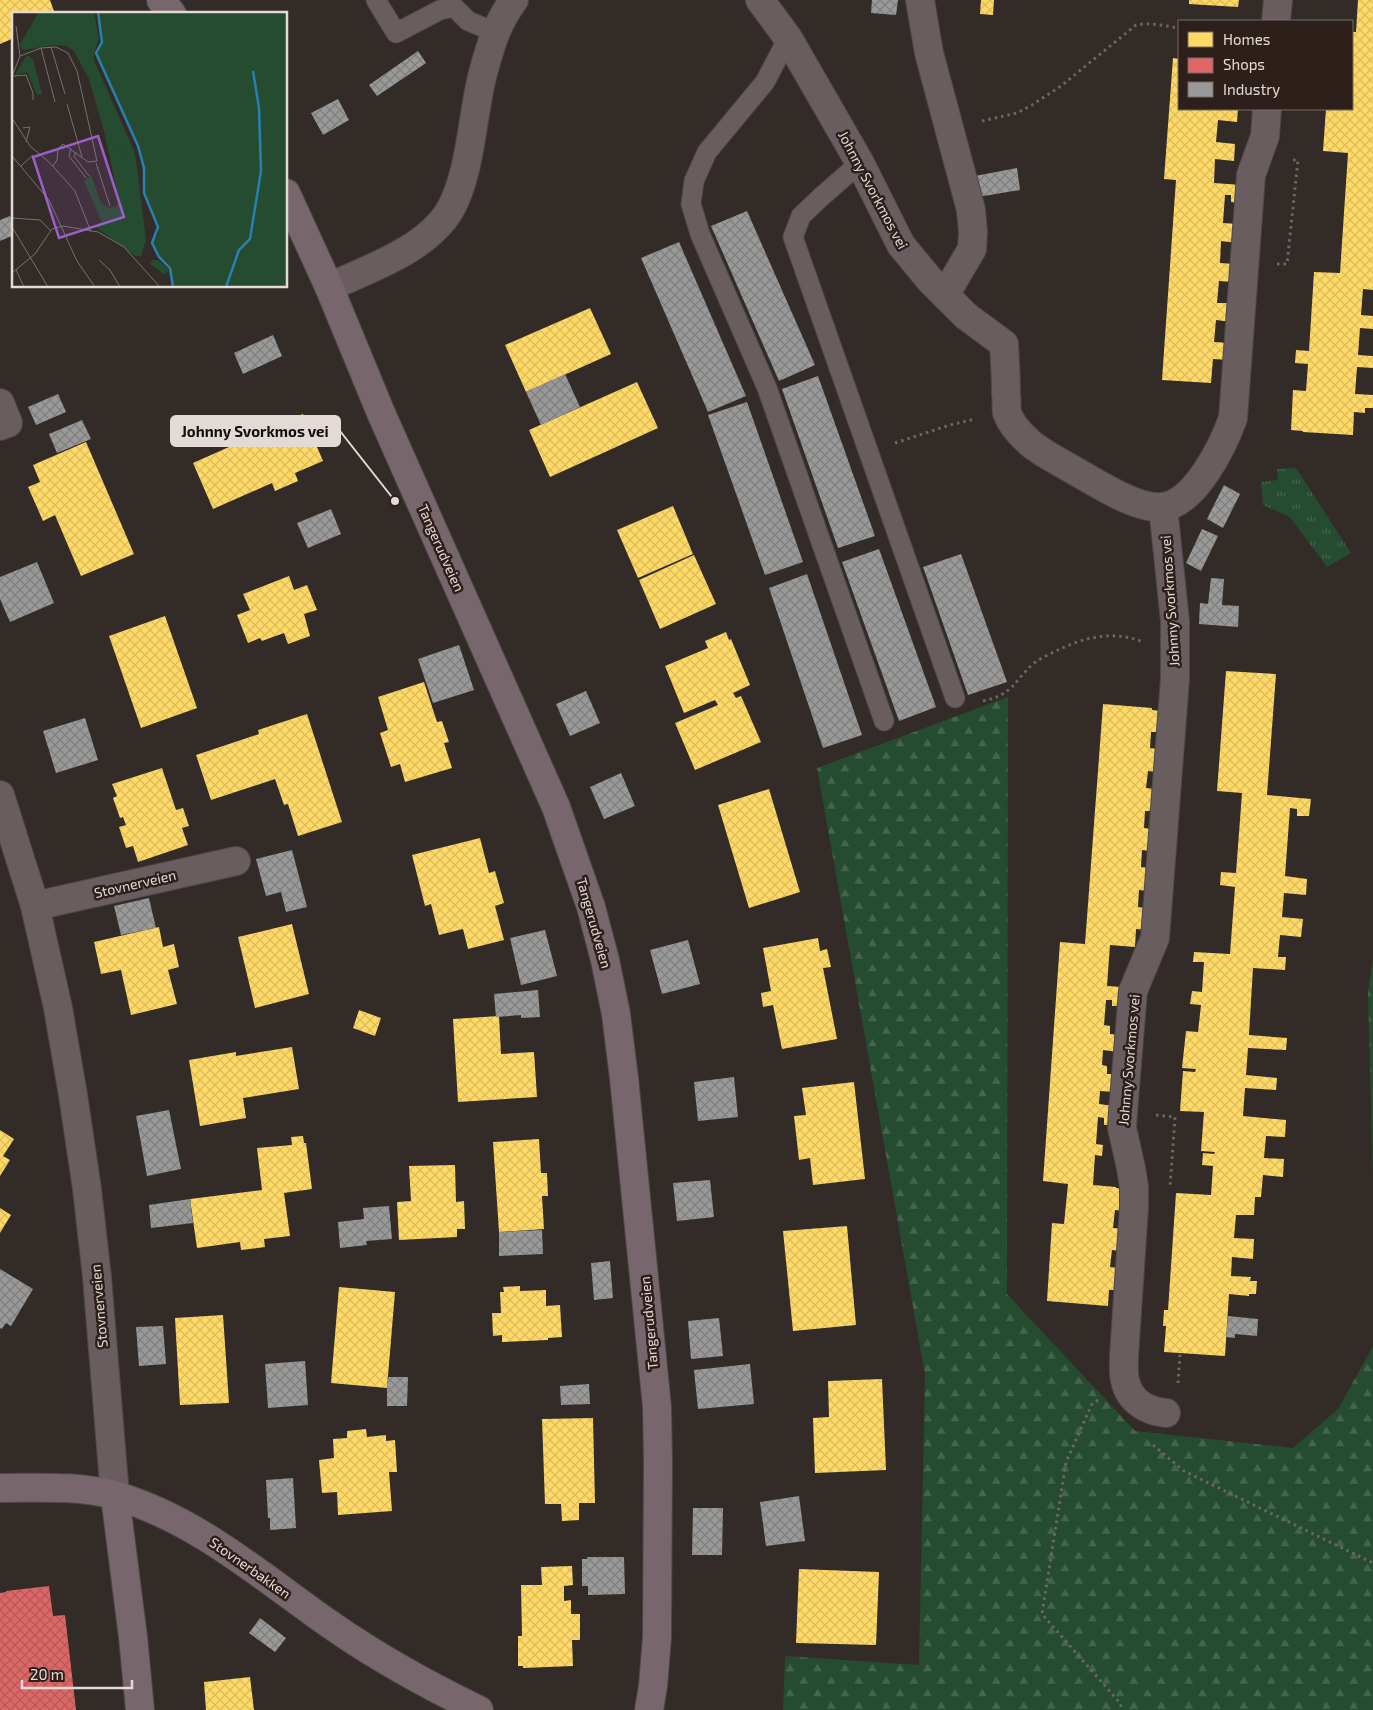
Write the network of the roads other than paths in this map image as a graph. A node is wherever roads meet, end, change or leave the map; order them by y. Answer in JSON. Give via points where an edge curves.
{"nodes":[{"id":1,"x":161,"y":0,"type":"edge"},
{"id":2,"x":376,"y":0,"type":"edge"},
{"id":3,"x":514,"y":0,"type":"edge"},
{"id":4,"x":760,"y":0,"type":"edge"},
{"id":5,"x":920,"y":0,"type":"edge"},
{"id":6,"x":1278,"y":0,"type":"edge"},
{"id":7,"x":170,"y":12,"type":"edge"},
{"id":8,"x":1276,"y":20,"type":"edge"},
{"id":9,"x":495,"y":32,"type":"junction"},
{"id":10,"x":788,"y":38,"type":"junction"},
{"id":11,"x":1267,"y":110,"type":"edge"},
{"id":12,"x":860,"y":163,"type":"junction"},
{"id":13,"x":288,"y":197,"type":"edge"},
{"id":14,"x":329,"y":287,"type":"junction"},
{"id":15,"x":945,"y":295,"type":"junction"},
{"id":16,"x":0,"y":404,"type":"edge"},
{"id":17,"x":0,"y":426,"type":"edge"},
{"id":18,"x":1163,"y":507,"type":"junction"},
{"id":19,"x":955,"y":698,"type":"road end"},
{"id":20,"x":884,"y":721,"type":"dead end"},
{"id":21,"x":0,"y":795,"type":"edge"},
{"id":22,"x":236,"y":861,"type":"dead end"},
{"id":23,"x":34,"y":906,"type":"junction"},
{"id":24,"x":1154,"y":1409,"type":"road end"},
{"id":25,"x":0,"y":1488,"type":"edge"},
{"id":26,"x":115,"y":1496,"type":"junction"},
{"id":27,"x":140,"y":1710,"type":"edge"},
{"id":28,"x":479,"y":1710,"type":"edge"},
{"id":29,"x":649,"y":1710,"type":"edge"}],
"edges":[{"from":1,"to":7,"type":"street"},
{"from":2,"to":9,"type":"lane","via":[[396,34],[440,10],[454,8],[468,21]]},
{"from":3,"to":9,"type":"street"},
{"from":4,"to":10,"type":"street","name":"Johnny Svorkmos vei"},
{"from":5,"to":15,"type":"street","via":[[929,53],[971,210],[973,232],[972,249]]},
{"from":6,"to":8,"type":"street"},
{"from":9,"to":14,"type":"street","via":[[460,186],[450,210],[438,226],[418,242],[392,258]]},
{"from":10,"to":12,"type":"street","name":"Johnny Svorkmos vei"},
{"from":10,"to":20,"type":"lane","via":[[765,82],[707,152],[694,180],[691,204],[700,234],[767,388]]},
{"from":11,"to":18,"type":"street","via":[[1265,136],[1251,175],[1233,418],[1203,478],[1179,500]]},
{"from":12,"to":15,"type":"street","name":"Johnny Svorkmos vei","via":[[901,245]]},
{"from":12,"to":19,"type":"lane","via":[[801,216],[793,237]]},
{"from":13,"to":14,"type":"street","name":"Tangerudveien"},
{"from":14,"to":29,"type":"street","name":"Tangerudveien","via":[[381,413],[556,807],[591,908],[605,960],[624,1078],[657,1407],[657,1637]]},
{"from":15,"to":18,"type":"street","name":"Johnny Svorkmos vei","via":[[966,316],[1004,344],[1007,412],[1031,444],[1120,496],[1149,506]]},
{"from":16,"to":17,"type":"street","via":[[8,423]]},
{"from":18,"to":24,"type":"street","name":"Johnny Svorkmos vei","via":[[1174,621],[1175,679],[1155,938],[1133,990],[1122,1128],[1134,1187],[1125,1380],[1130,1393]]},
{"from":21,"to":23,"type":"street","name":"Stovnerveien"},
{"from":22,"to":23,"type":"street","name":"Stovnerveien"},
{"from":23,"to":26,"type":"street","name":"Stovnerveien","via":[[58,1008],[87,1189]]},
{"from":25,"to":26,"type":"street","name":"Stovnerbakken","via":[[82,1489]]},
{"from":26,"to":27,"type":"street","name":"Stovnerveien"},
{"from":26,"to":28,"type":"street","name":"Stovnerbakken","via":[[160,1512],[213,1541],[330,1624],[421,1680]]}]}
